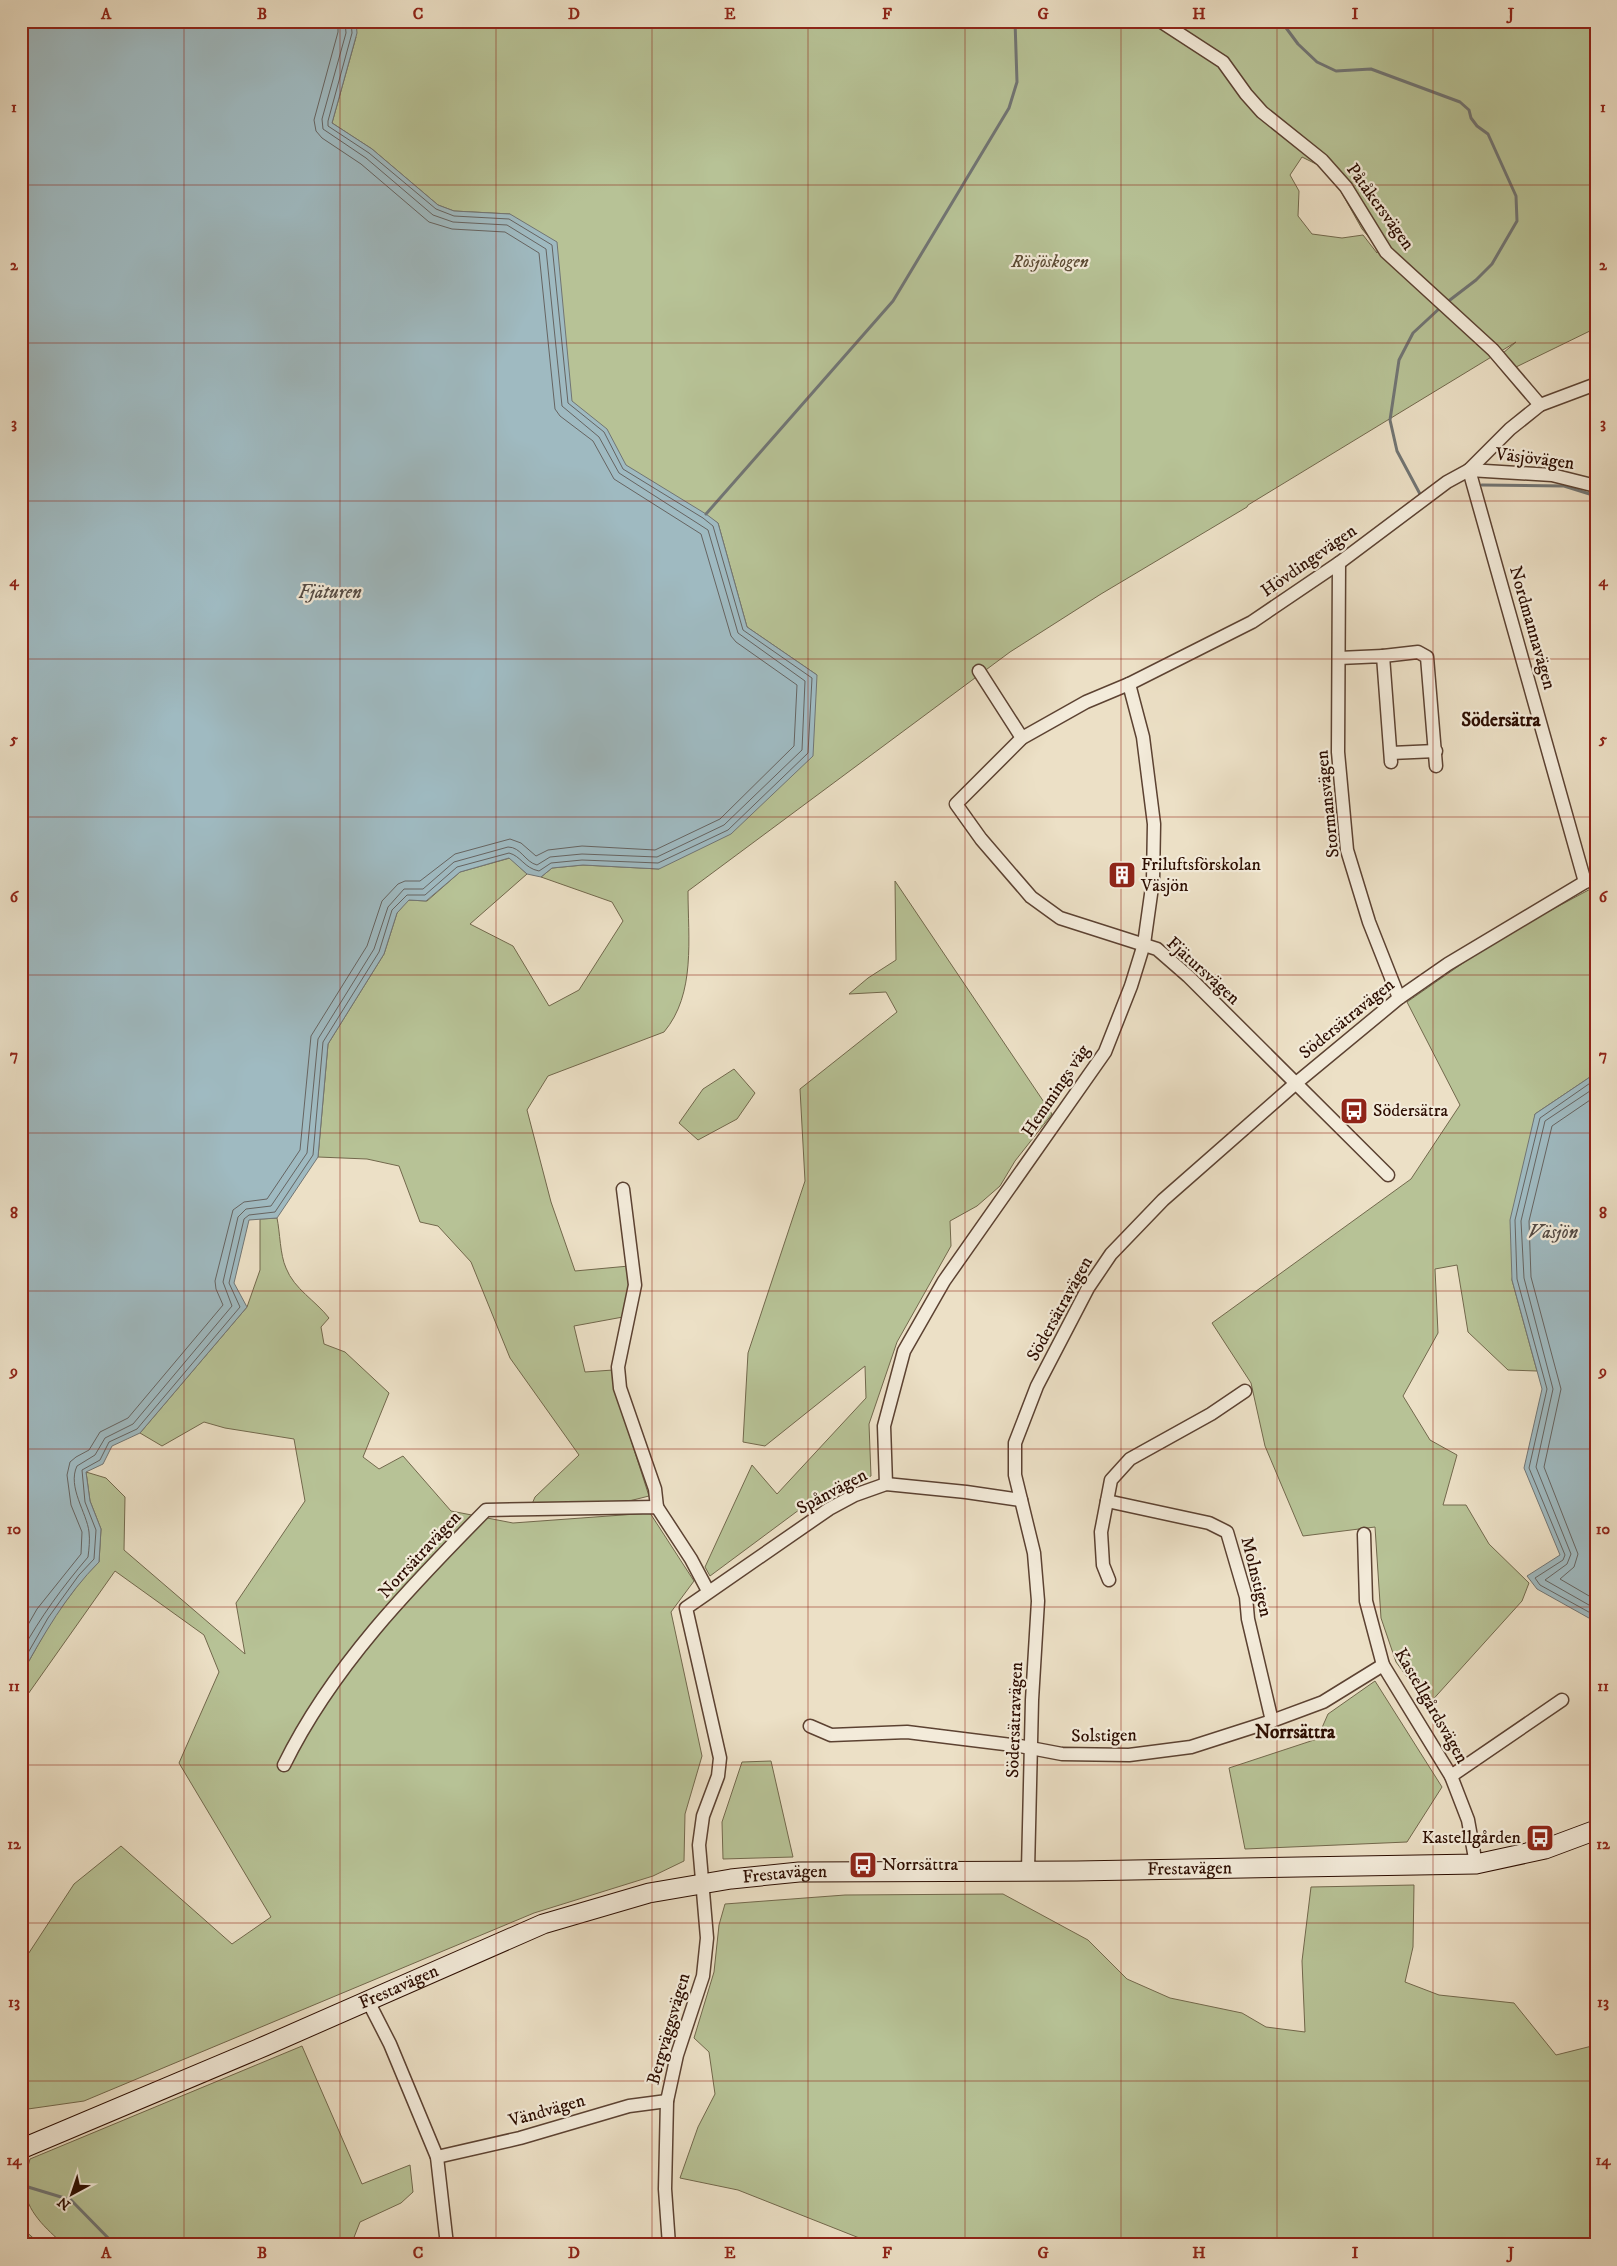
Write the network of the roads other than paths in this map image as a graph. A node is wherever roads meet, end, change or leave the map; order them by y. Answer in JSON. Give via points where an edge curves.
{"nodes":[{"id":1,"x":1160,"y":21,"type":"edge"},
{"id":2,"x":1596,"y":384,"type":"edge"},
{"id":3,"x":1540,"y":405,"type":"junction"},
{"id":4,"x":1469,"y":470,"type":"junction"},
{"id":5,"x":1596,"y":486,"type":"edge"},
{"id":6,"x":1339,"y":563,"type":"junction"},
{"id":7,"x":1383,"y":656,"type":"junction"},
{"id":8,"x":1339,"y":658,"type":"junction"},
{"id":9,"x":979,"y":671,"type":"dead end"},
{"id":10,"x":1129,"y":684,"type":"junction"},
{"id":11,"x":1022,"y":738,"type":"junction"},
{"id":12,"x":1436,"y":751,"type":"junction"},
{"id":13,"x":1436,"y":766,"type":"dead end"},
{"id":14,"x":956,"y":804,"type":"joint"},
{"id":15,"x":1590,"y":880,"type":"edge"},
{"id":16,"x":1144,"y":944,"type":"junction"},
{"id":17,"x":1399,"y":998,"type":"junction"},
{"id":18,"x":1296,"y":1084,"type":"junction"},
{"id":19,"x":1388,"y":1175,"type":"dead end"},
{"id":20,"x":623,"y":1189,"type":"dead end"},
{"id":21,"x":1244,"y":1391,"type":"dead end"},
{"id":22,"x":886,"y":1484,"type":"junction"},
{"id":23,"x":1020,"y":1500,"type":"junction"},
{"id":24,"x":1107,"y":1501,"type":"junction"},
{"id":25,"x":657,"y":1507,"type":"junction"},
{"id":26,"x":1364,"y":1534,"type":"dead end"},
{"id":27,"x":1109,"y":1580,"type":"dead end"},
{"id":28,"x":708,"y":1591,"type":"junction"},
{"id":29,"x":1383,"y":1665,"type":"junction"},
{"id":30,"x":1562,"y":1700,"type":"dead end"},
{"id":31,"x":1272,"y":1721,"type":"junction"},
{"id":32,"x":810,"y":1726,"type":"dead end"},
{"id":33,"x":1031,"y":1748,"type":"junction"},
{"id":34,"x":284,"y":1766,"type":"dead end"},
{"id":35,"x":1451,"y":1776,"type":"junction"},
{"id":36,"x":1596,"y":1830,"type":"edge"},
{"id":37,"x":1476,"y":1864,"type":"junction"},
{"id":38,"x":1028,"y":1870,"type":"junction"},
{"id":39,"x":701,"y":1884,"type":"junction"},
{"id":40,"x":368,"y":2001,"type":"junction"},
{"id":41,"x":667,"y":2101,"type":"junction"},
{"id":42,"x":21,"y":2149,"type":"edge"},
{"id":43,"x":437,"y":2156,"type":"junction"},
{"id":44,"x":447,"y":2245,"type":"edge"},
{"id":45,"x":669,"y":2245,"type":"edge"}],
"edges":[{"from":1,"to":3,"type":"street","name":"Påtåkersvägen","via":[[1223,62],[1262,112],[1322,160],[1346,187],[1386,252],[1493,350]]},
{"from":2,"to":3,"type":"street","name":"Hövdingevägen"},
{"from":3,"to":4,"type":"street","name":"Hövdingevägen","via":[[1510,429]]},
{"from":4,"to":5,"type":"street","name":"Väsjövägen","via":[[1552,475]]},
{"from":4,"to":6,"type":"street","name":"Hövdingevägen","via":[[1447,482]]},
{"from":4,"to":15,"type":"street","name":"Nordmannavägen"},
{"from":6,"to":8,"type":"street","name":"Stormansvägen"},
{"from":6,"to":10,"type":"street","name":"Hövdingevägen","via":[[1252,622]]},
{"from":7,"to":8,"type":"street"},
{"from":7,"to":12,"type":"street","via":[[1418,652],[1427,656]]},
{"from":7,"to":12,"type":"street","via":[[1391,757]]},
{"from":8,"to":17,"type":"street","name":"Stormansvägen","via":[[1338,752],[1347,850],[1369,922]]},
{"from":9,"to":11,"type":"street"},
{"from":10,"to":11,"type":"street","name":"Hövdingevägen","via":[[1086,702]]},
{"from":10,"to":16,"type":"street","name":"Hemmings väg","via":[[1143,737],[1154,824],[1153,880]]},
{"from":11,"to":14,"type":"street","name":"Hövdingevägen"},
{"from":12,"to":13,"type":"street"},
{"from":14,"to":16,"type":"street","name":"Fjätursvägen","via":[[1030,897],[1060,918]]},
{"from":15,"to":17,"type":"street","name":"Södersätravägen","via":[[1448,964]]},
{"from":16,"to":18,"type":"street","name":"Fjätursvägen","via":[[1157,949],[1188,976]]},
{"from":16,"to":22,"type":"street","name":"Hemmings väg","via":[[1132,986],[1105,1052],[944,1281],[904,1351],[884,1426]]},
{"from":17,"to":18,"type":"street","name":"Södersätravägen"},
{"from":18,"to":19,"type":"street","name":"Fjätursvägen"},
{"from":18,"to":23,"type":"street","name":"Södersätravägen","via":[[1127,1235],[1088,1288],[1037,1386],[1015,1443],[1015,1475]]},
{"from":20,"to":25,"type":"street","via":[[635,1285],[618,1366],[620,1388],[655,1489]]},
{"from":21,"to":24,"type":"street","via":[[1211,1414],[1130,1459],[1111,1480]]},
{"from":22,"to":23,"type":"street","name":"Spånvägen"},
{"from":22,"to":28,"type":"street","name":"Spånvägen","via":[[829,1509]]},
{"from":23,"to":33,"type":"street","name":"Södersätravägen","via":[[1034,1553],[1038,1601]]},
{"from":24,"to":27,"type":"street","via":[[1101,1532],[1103,1565]]},
{"from":24,"to":31,"type":"street","name":"Molnstigen","via":[[1209,1523],[1227,1532],[1246,1597],[1248,1619]]},
{"from":25,"to":28,"type":"street"},
{"from":25,"to":34,"type":"street","name":"Norrsätravägen","via":[[486,1510],[396,1604],[331,1687],[298,1737]]},
{"from":26,"to":29,"type":"street","name":"Kastellgårdsvägen","via":[[1366,1601]]},
{"from":28,"to":39,"type":"street","via":[[686,1608],[720,1758],[699,1845]]},
{"from":29,"to":31,"type":"street","name":"Solstigen","via":[[1323,1702]]},
{"from":29,"to":35,"type":"street","name":"Kastellgårdsvägen"},
{"from":30,"to":35,"type":"street"},
{"from":31,"to":33,"type":"street","name":"Solstigen","via":[[1191,1747],[1129,1755],[1062,1754]]},
{"from":32,"to":33,"type":"street","name":"Solstigen","via":[[831,1735],[907,1732]]},
{"from":33,"to":38,"type":"street","name":"Södersätravägen"},
{"from":35,"to":37,"type":"street","name":"Kastellgårdsvägen","via":[[1468,1820]]},
{"from":36,"to":37,"type":"street","name":"Frestavägen","via":[[1545,1848]]},
{"from":37,"to":38,"type":"street","name":"Frestavägen"},
{"from":38,"to":39,"type":"street","name":"Frestavägen","via":[[799,1872]]},
{"from":39,"to":40,"type":"street","name":"Frestavägen","via":[[649,1893],[543,1924]]},
{"from":39,"to":41,"type":"street","name":"Bergväggsvägen","via":[[707,1938],[703,1976],[677,2055]]},
{"from":40,"to":42,"type":"street","name":"Frestavägen"},
{"from":40,"to":43,"type":"street","via":[[390,2044]]},
{"from":41,"to":43,"type":"street","name":"Vändvägen","via":[[629,2106],[520,2138]]},
{"from":41,"to":45,"type":"street","name":"Bergväggsvägen","via":[[665,2189]]},
{"from":43,"to":44,"type":"street"}]}
